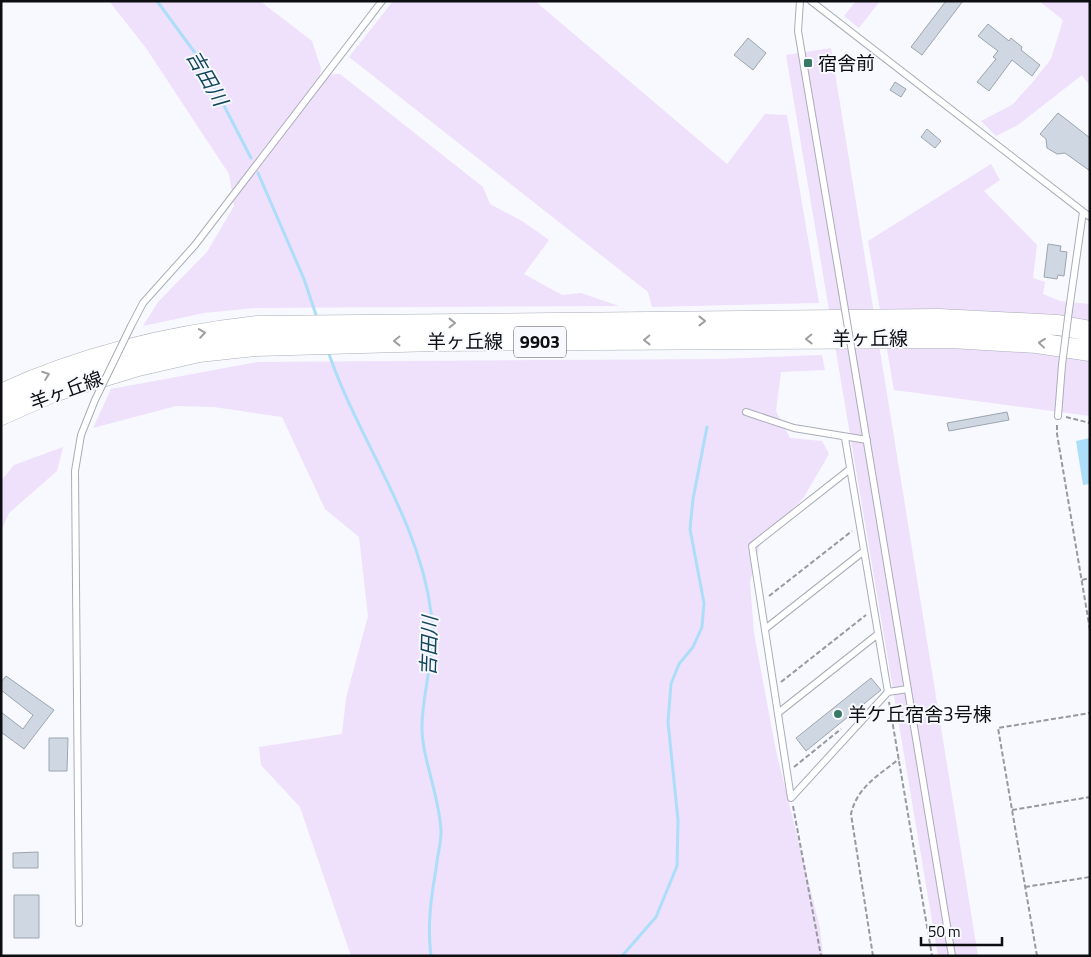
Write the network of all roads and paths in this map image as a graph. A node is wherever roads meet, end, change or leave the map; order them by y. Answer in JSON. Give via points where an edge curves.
{"nodes":[{"id":1,"x":382,"y":1,"type":"edge"},
{"id":2,"x":800,"y":1,"type":"edge"},
{"id":3,"x":811,"y":1,"type":"edge"},
{"id":4,"x":1083,"y":212,"type":"junction"},
{"id":5,"x":1090,"y":217,"type":"edge"},
{"id":6,"x":1090,"y":332,"type":"edge"},
{"id":7,"x":1090,"y":351,"type":"edge"},
{"id":8,"x":1,"y":394,"type":"edge"},
{"id":9,"x":746,"y":412,"type":"dead end"},
{"id":10,"x":1,"y":415,"type":"edge"},
{"id":11,"x":1058,"y":416,"type":"junction"},
{"id":12,"x":1090,"y":423,"type":"edge"},
{"id":13,"x":845,"y":438,"type":"junction"},
{"id":14,"x":867,"y":440,"type":"junction"},
{"id":15,"x":850,"y":469,"type":"junction"},
{"id":16,"x":860,"y":525,"type":"junction"},
{"id":17,"x":864,"y":551,"type":"junction"},
{"id":18,"x":1090,"y":578,"type":"edge"},
{"id":19,"x":1081,"y":580,"type":"junction"},
{"id":20,"x":761,"y":603,"type":"junction"},
{"id":21,"x":874,"y":609,"type":"junction"},
{"id":22,"x":765,"y":629,"type":"junction"},
{"id":23,"x":1090,"y":630,"type":"edge"},
{"id":24,"x":878,"y":634,"type":"dead end"},
{"id":25,"x":774,"y":688,"type":"junction"},
{"id":26,"x":908,"y":689,"type":"junction"},
{"id":27,"x":888,"y":692,"type":"junction"},
{"id":28,"x":778,"y":713,"type":"junction"},
{"id":29,"x":1090,"y":713,"type":"edge"},
{"id":30,"x":841,"y":729,"type":"dead end"},
{"id":31,"x":899,"y":758,"type":"dead end"},
{"id":32,"x":788,"y":772,"type":"junction"},
{"id":33,"x":1090,"y":797,"type":"edge"},
{"id":34,"x":791,"y":798,"type":"junction"},
{"id":35,"x":1012,"y":810,"type":"junction"},
{"id":36,"x":1090,"y":877,"type":"edge"},
{"id":37,"x":1025,"y":887,"type":"junction"},
{"id":38,"x":79,"y":923,"type":"dead end"},
{"id":39,"x":821,"y":956,"type":"edge"},
{"id":40,"x":873,"y":956,"type":"edge"},
{"id":41,"x":952,"y":956,"type":"edge"},
{"id":42,"x":1037,"y":956,"type":"edge"}],
"edges":[{"from":1,"to":38,"type":"lane","bridge":true,"via":[[206,232],[143,302],[81,435],[75,471]]},
{"from":2,"to":14,"type":"lane","bridge":true,"via":[[798,31]]},
{"from":3,"to":4,"type":"lane"},
{"from":4,"to":5,"type":"lane"},
{"from":4,"to":11,"type":"lane","bridge":true},
{"from":8,"to":6,"type":"main road","name":"羊ヶ丘線","number":"9903","one_way":true,"via":[[41,376],[110,353],[160,340],[257,326],[939,319],[1058,325]]},
{"from":7,"to":10,"type":"main road","name":"羊ヶ丘線","number":"9903","one_way":true,"via":[[1037,343],[951,338],[435,341],[256,346],[199,352],[138,366],[53,392]]},
{"from":9,"to":13,"type":"lane","via":[[794,428]]},
{"from":11,"to":12,"type":"path"},
{"from":11,"to":19,"type":"path","via":[[1056,434]]},
{"from":13,"to":14,"type":"lane"},
{"from":13,"to":15,"type":"lane"},
{"from":14,"to":26,"type":"lane"},
{"from":15,"to":16,"type":"lane"},
{"from":15,"to":20,"type":"lane","via":[[752,546]]},
{"from":16,"to":17,"type":"lane"},
{"from":16,"to":20,"type":"path"},
{"from":17,"to":21,"type":"lane"},
{"from":17,"to":22,"type":"lane"},
{"from":18,"to":19,"type":"path"},
{"from":19,"to":23,"type":"path"},
{"from":20,"to":22,"type":"lane"},
{"from":21,"to":25,"type":"path"},
{"from":21,"to":27,"type":"lane"},
{"from":22,"to":25,"type":"lane"},
{"from":24,"to":28,"type":"lane"},
{"from":25,"to":28,"type":"lane"},
{"from":26,"to":27,"type":"lane"},
{"from":26,"to":41,"type":"lane"},
{"from":27,"to":34,"type":"lane"},
{"from":28,"to":32,"type":"lane"},
{"from":29,"to":35,"type":"path","via":[[998,728]]},
{"from":30,"to":32,"type":"path"},
{"from":31,"to":40,"type":"path","via":[[862,788],[854,800],[851,814]]},
{"from":32,"to":34,"type":"lane"},
{"from":33,"to":35,"type":"path"},
{"from":34,"to":39,"type":"path"},
{"from":35,"to":37,"type":"path"},
{"from":36,"to":37,"type":"path"},
{"from":37,"to":42,"type":"path"}]}
